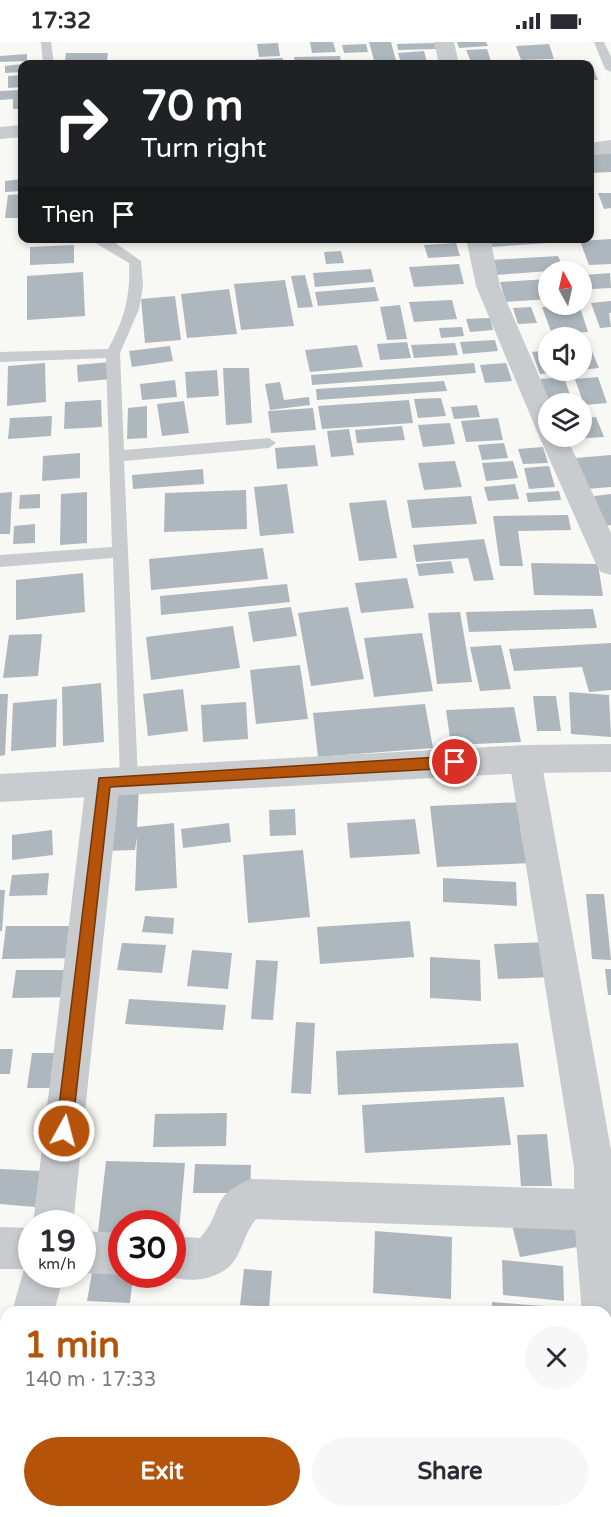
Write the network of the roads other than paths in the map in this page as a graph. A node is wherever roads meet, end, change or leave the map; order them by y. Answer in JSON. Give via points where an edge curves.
{"nodes":[{"id":1,"x":46,"y":42,"type":"edge"},
{"id":2,"x":444,"y":42,"type":"edge"},
{"id":3,"x":599,"y":42,"type":"edge"},
{"id":4,"x":48,"y":60,"type":"edge"},
{"id":5,"x":448,"y":60,"type":"edge"},
{"id":6,"x":611,"y":69,"type":"edge"},
{"id":7,"x":18,"y":131,"type":"edge"},
{"id":8,"x":0,"y":133,"type":"edge"},
{"id":9,"x":611,"y":147,"type":"edge"},
{"id":10,"x":594,"y":149,"type":"edge"},
{"id":11,"x":106,"y":243,"type":"edge"},
{"id":12,"x":479,"y":243,"type":"edge"},
{"id":13,"x":113,"y":353,"type":"junction"},
{"id":14,"x":0,"y":357,"type":"edge"},
{"id":15,"x":538,"y":403,"type":"edge"},
{"id":16,"x":269,"y":443,"type":"dead end"},
{"id":17,"x":557,"y":447,"type":"edge"},
{"id":18,"x":117,"y":456,"type":"junction"},
{"id":19,"x":120,"y":552,"type":"junction"},
{"id":20,"x":0,"y":561,"type":"edge"},
{"id":21,"x":611,"y":564,"type":"edge"},
{"id":22,"x":611,"y":758,"type":"edge"},
{"id":23,"x":525,"y":759,"type":"junction"},
{"id":24,"x":116,"y":780,"type":"junction"},
{"id":25,"x":0,"y":788,"type":"edge"},
{"id":26,"x":55,"y":1210,"type":"edge"},
{"id":27,"x":594,"y":1210,"type":"junction"},
{"id":28,"x":0,"y":1248,"type":"edge"},
{"id":29,"x":18,"y":1249,"type":"edge"},
{"id":30,"x":186,"y":1258,"type":"edge"},
{"id":31,"x":39,"y":1288,"type":"edge"},
{"id":32,"x":35,"y":1306,"type":"edge"},
{"id":33,"x":602,"y":1306,"type":"edge"}],
"edges":[{"from":1,"to":4,"type":"lane"},
{"from":2,"to":5,"type":"street"},
{"from":3,"to":6,"type":"lane"},
{"from":7,"to":8,"type":"street"},
{"from":9,"to":10,"type":"street"},
{"from":11,"to":13,"type":"lane","via":[[135,261],[138,281],[129,325]]},
{"from":12,"to":15,"type":"street","via":[[488,286]]},
{"from":13,"to":14,"type":"lane"},
{"from":13,"to":18,"type":"lane"},
{"from":16,"to":18,"type":"lane"},
{"from":17,"to":21,"type":"street"},
{"from":18,"to":19,"type":"lane"},
{"from":19,"to":20,"type":"lane"},
{"from":19,"to":24,"type":"lane"},
{"from":22,"to":23,"type":"street"},
{"from":23,"to":24,"type":"street"},
{"from":23,"to":27,"type":"street","via":[[594,1167]]},
{"from":24,"to":25,"type":"street"},
{"from":24,"to":26,"type":"street"},
{"from":27,"to":30,"type":"street","via":[[251,1199],[236,1209],[218,1250],[209,1257]]},
{"from":27,"to":33,"type":"street"},
{"from":28,"to":29,"type":"street"},
{"from":31,"to":32,"type":"street"}]}
